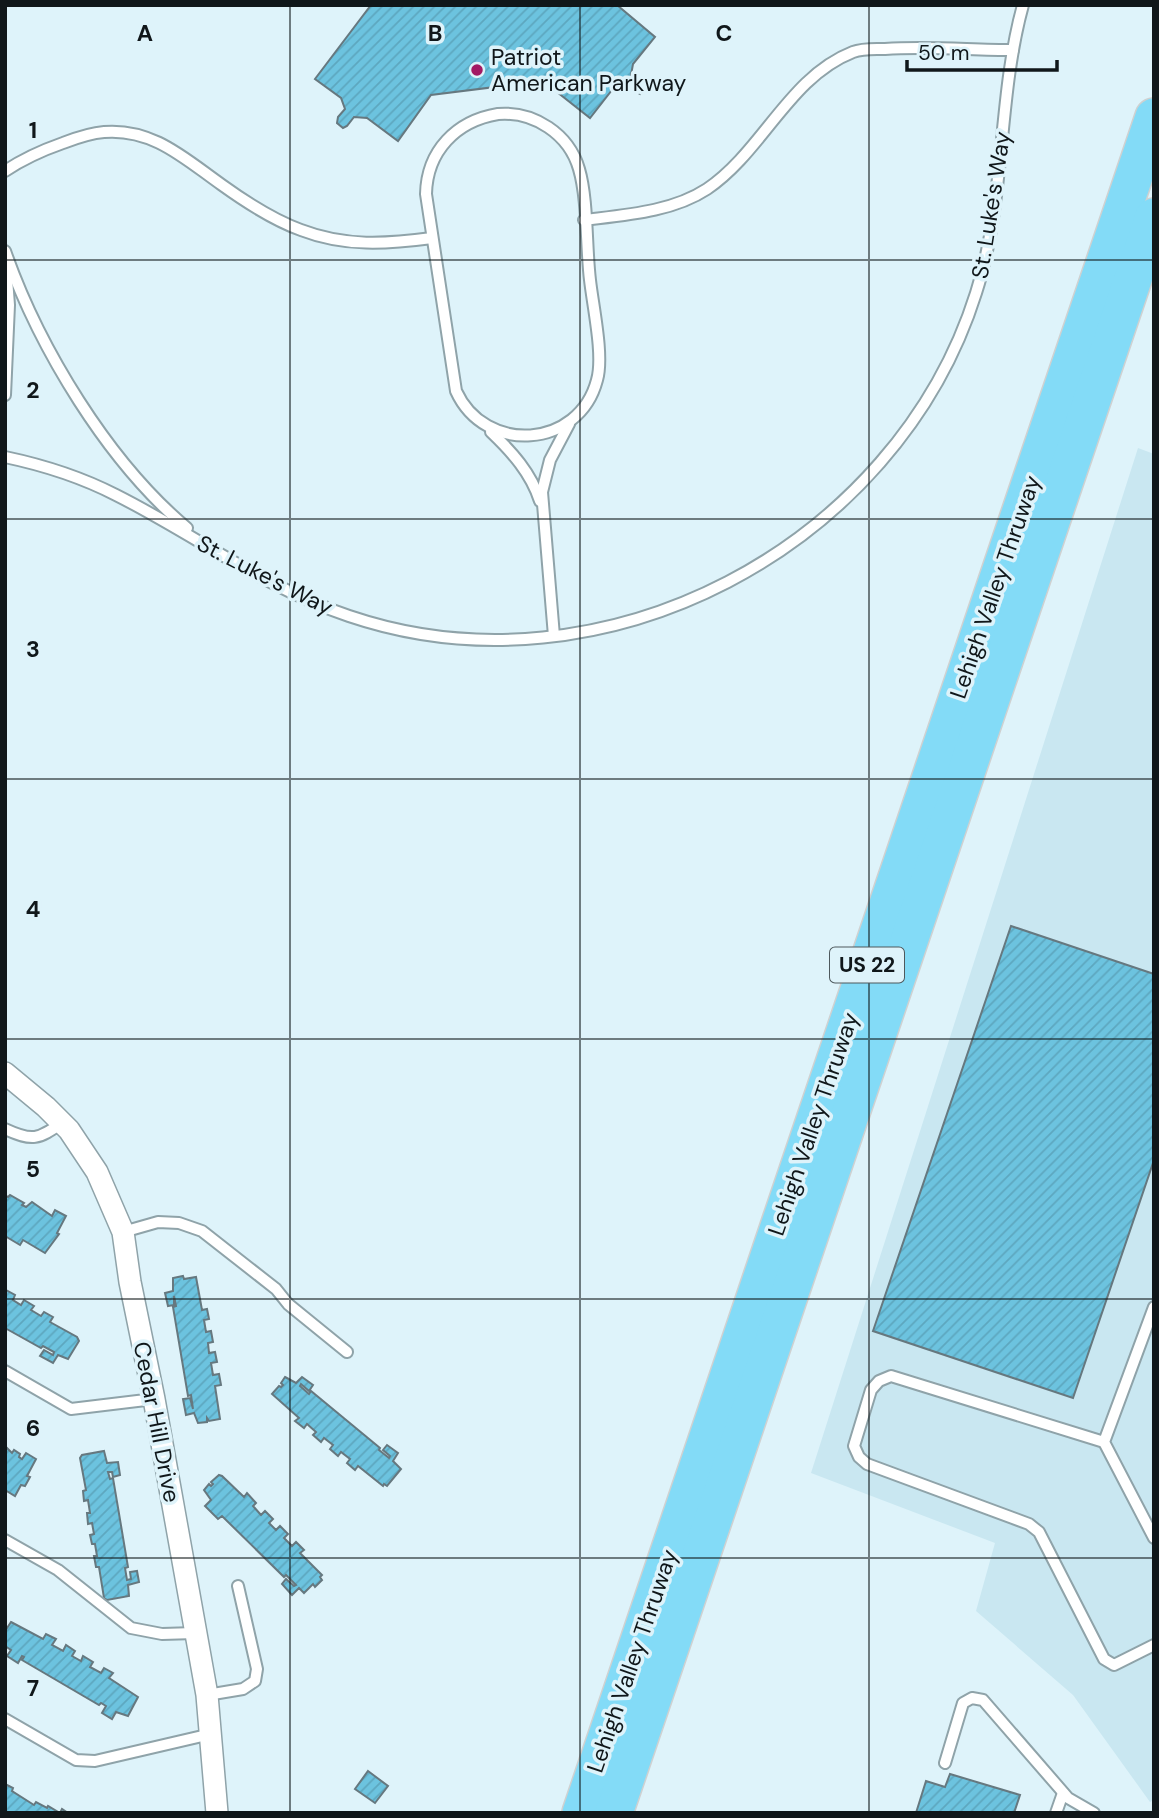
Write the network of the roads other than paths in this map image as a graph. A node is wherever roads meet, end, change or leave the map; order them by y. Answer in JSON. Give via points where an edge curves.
{"nodes":[{"id":1,"x":1023,"y":5,"type":"edge"},
{"id":2,"x":1013,"y":50,"type":"junction"},
{"id":3,"x":1154,"y":117,"type":"edge"},
{"id":4,"x":5,"y":170,"type":"edge"},
{"id":5,"x":1154,"y":217,"type":"edge"},
{"id":6,"x":584,"y":220,"type":"junction"},
{"id":7,"x":432,"y":238,"type":"junction"},
{"id":8,"x":5,"y":251,"type":"edge"},
{"id":9,"x":5,"y":259,"type":"edge"},
{"id":10,"x":5,"y":396,"type":"edge"},
{"id":11,"x":575,"y":417,"type":"junction"},
{"id":12,"x":480,"y":422,"type":"junction"},
{"id":13,"x":5,"y":457,"type":"edge"},
{"id":14,"x":542,"y":507,"type":"junction"},
{"id":15,"x":228,"y":560,"type":"junction"},
{"id":16,"x":554,"y":636,"type":"junction"},
{"id":17,"x":5,"y":1073,"type":"edge"},
{"id":18,"x":62,"y":1124,"type":"junction"},
{"id":19,"x":5,"y":1129,"type":"edge"},
{"id":20,"x":123,"y":1232,"type":"junction"},
{"id":21,"x":1154,"y":1307,"type":"edge"},
{"id":22,"x":347,"y":1352,"type":"dead end"},
{"id":23,"x":5,"y":1371,"type":"edge"},
{"id":24,"x":154,"y":1399,"type":"junction"},
{"id":25,"x":1104,"y":1442,"type":"junction"},
{"id":26,"x":1154,"y":1538,"type":"edge"},
{"id":27,"x":5,"y":1540,"type":"edge"},
{"id":28,"x":239,"y":1586,"type":"dead end"},
{"id":29,"x":195,"y":1633,"type":"junction"},
{"id":30,"x":1154,"y":1645,"type":"edge"},
{"id":31,"x":207,"y":1695,"type":"junction"},
{"id":32,"x":5,"y":1719,"type":"edge"},
{"id":33,"x":211,"y":1734,"type":"junction"},
{"id":34,"x":945,"y":1763,"type":"dead end"},
{"id":35,"x":1063,"y":1793,"type":"junction"},
{"id":36,"x":217,"y":1813,"type":"edge"},
{"id":37,"x":581,"y":1813,"type":"edge"},
{"id":38,"x":614,"y":1813,"type":"edge"},
{"id":39,"x":1056,"y":1813,"type":"edge"},
{"id":40,"x":1094,"y":1813,"type":"edge"}],
"edges":[{"from":1,"to":2,"type":"lane","name":"St. Luke's Way"},
{"from":2,"to":6,"type":"lane","via":[[857,50],[814,76],[748,153],[705,190],[642,213]]},
{"from":2,"to":16,"type":"lane","name":"St. Luke's Way","via":[[992,228],[977,292],[947,366],[906,431],[839,506],[761,565],[667,609],[622,624]]},
{"from":3,"to":37,"type":"highway","name":"Lehigh Valley Thruway","number":"US 22"},
{"from":4,"to":7,"type":"lane","via":[[90,134],[130,133],[172,149],[260,210],[300,230],[355,244]]},
{"from":5,"to":38,"type":"highway","name":"Lehigh Valley Thruway","number":"US 22"},
{"from":6,"to":7,"type":"lane","via":[[580,173],[567,145],[534,120],[498,114],[467,124],[434,156],[426,194]]},
{"from":6,"to":11,"type":"lane","via":[[600,363],[595,388]]},
{"from":7,"to":12,"type":"lane","via":[[453,380],[460,399]]},
{"from":8,"to":15,"type":"lane","via":[[47,345],[91,419],[166,511]]},
{"from":9,"to":10,"type":"lane","via":[[9,305]]},
{"from":11,"to":12,"type":"lane","via":[[553,430],[525,436],[497,432]]},
{"from":11,"to":14,"type":"lane","via":[[550,460]]},
{"from":12,"to":14,"type":"lane","via":[[520,464]]},
{"from":13,"to":15,"type":"lane","name":"St. Luke's Way","via":[[93,484]]},
{"from":14,"to":16,"type":"lane"},
{"from":15,"to":16,"type":"lane","name":"St. Luke's Way","via":[[343,615],[388,628],[492,640]]},
{"from":17,"to":18,"type":"street","name":"Cedar Hill Drive"},
{"from":18,"to":19,"type":"lane","via":[[40,1138]]},
{"from":18,"to":20,"type":"street","name":"Cedar Hill Drive","via":[[97,1172]]},
{"from":20,"to":22,"type":"lane","via":[[158,1222],[202,1231]]},
{"from":20,"to":24,"type":"street","name":"Cedar Hill Drive"},
{"from":21,"to":25,"type":"lane"},
{"from":23,"to":24,"type":"lane","via":[[71,1409]]},
{"from":24,"to":29,"type":"street","name":"Cedar Hill Drive"},
{"from":25,"to":26,"type":"lane"},
{"from":25,"to":30,"type":"lane","via":[[891,1376],[871,1391],[855,1446],[867,1464],[1029,1524],[1039,1532],[1104,1659],[1114,1665]]},
{"from":27,"to":29,"type":"lane","via":[[58,1570],[131,1628],[162,1634]]},
{"from":28,"to":31,"type":"lane","via":[[257,1669],[255,1681],[243,1689]]},
{"from":29,"to":31,"type":"street","name":"Cedar Hill Drive"},
{"from":31,"to":33,"type":"street","name":"Cedar Hill Drive"},
{"from":32,"to":33,"type":"lane","via":[[76,1760],[95,1761]]},
{"from":33,"to":36,"type":"street","name":"Cedar Hill Drive"},
{"from":34,"to":35,"type":"lane","via":[[963,1703],[972,1698],[982,1700]]},
{"from":35,"to":39,"type":"lane"},
{"from":35,"to":40,"type":"lane"}]}
